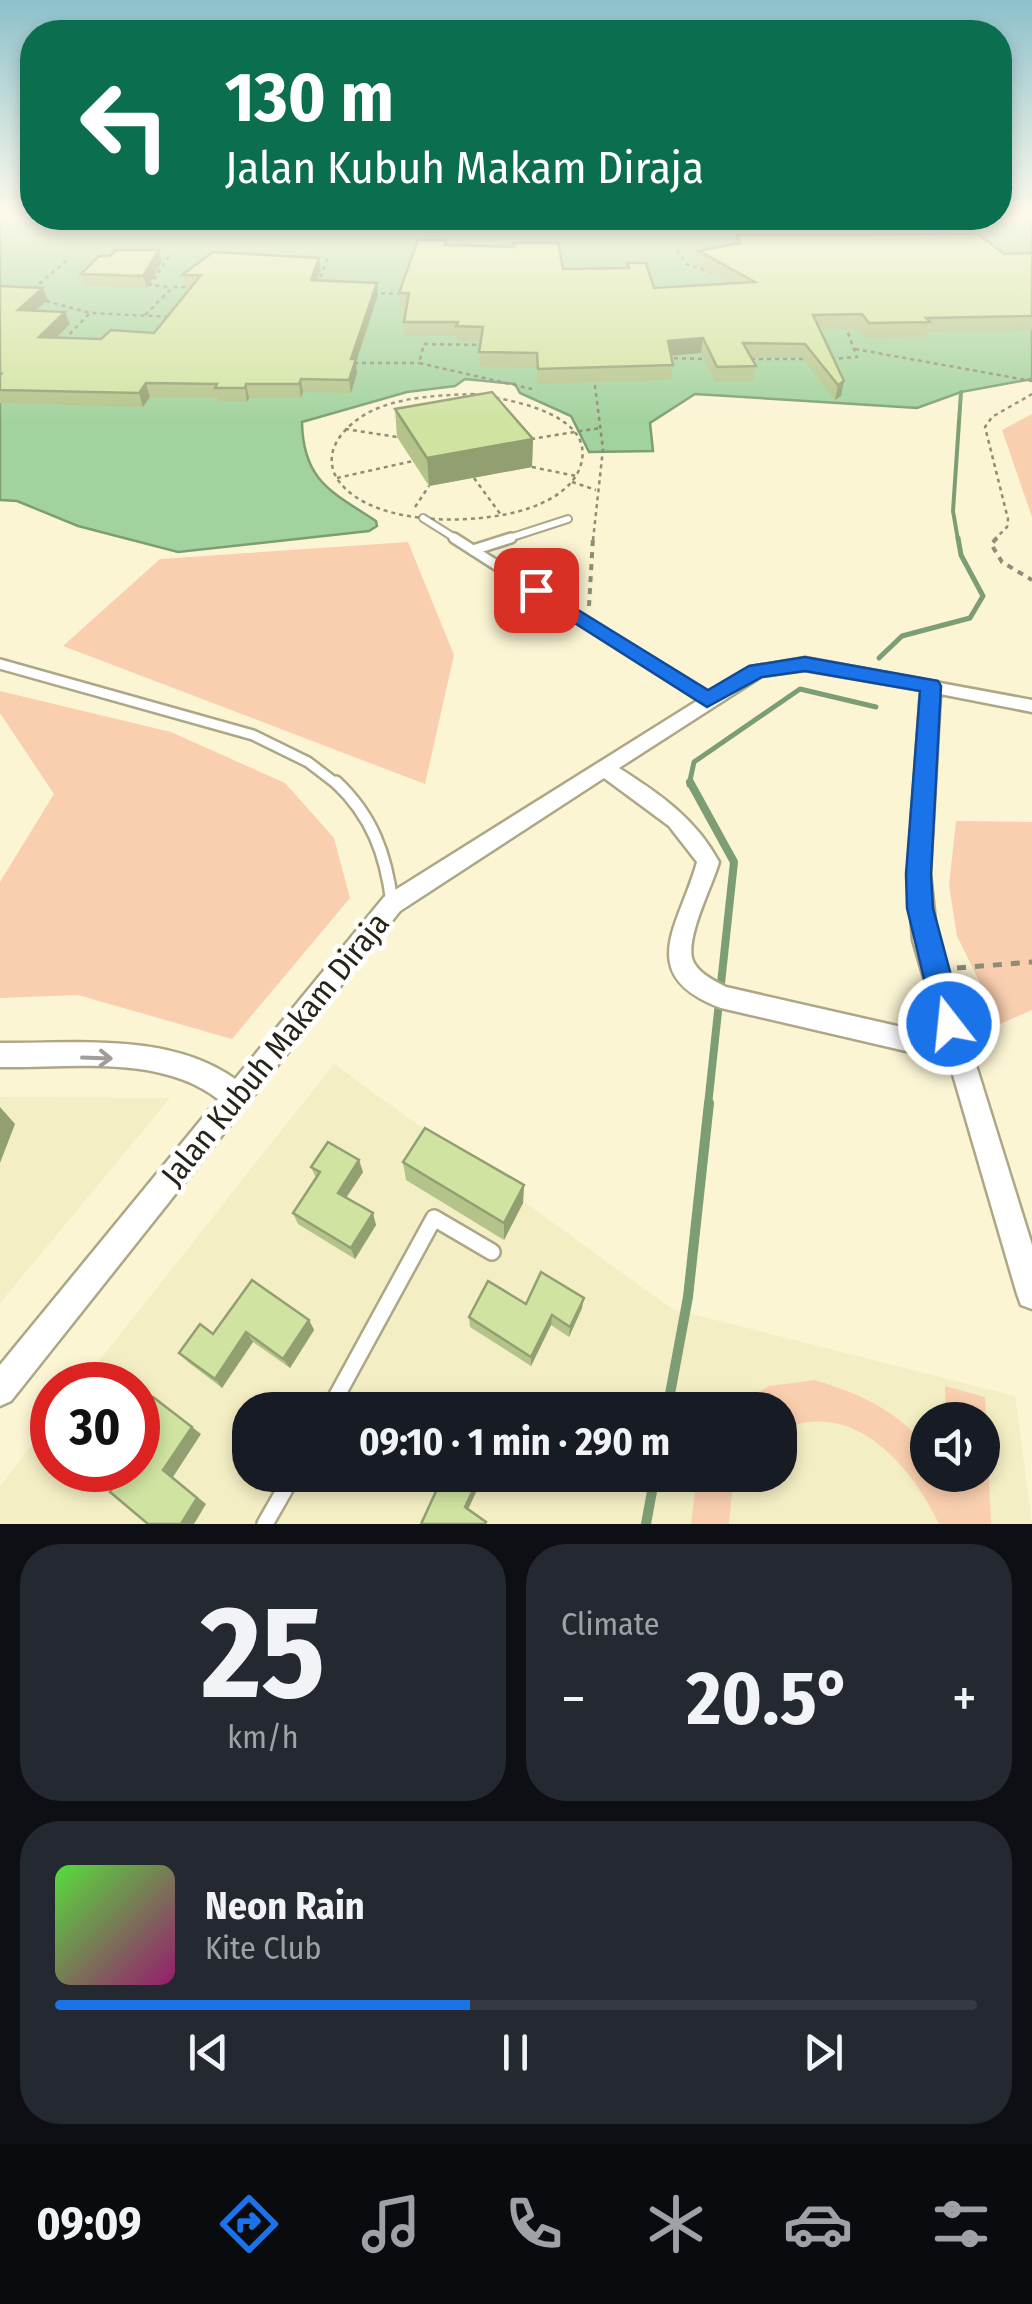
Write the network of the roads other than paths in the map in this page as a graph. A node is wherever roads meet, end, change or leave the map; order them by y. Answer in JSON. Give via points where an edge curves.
{"nodes":[{"id":1,"x":423,"y":518,"type":"road end"},
{"id":2,"x":568,"y":519,"type":"dead end"},
{"id":3,"x":473,"y":550,"type":"junction"},
{"id":4,"x":563,"y":556,"type":"dead end"},
{"id":5,"x":509,"y":573,"type":"junction"},
{"id":6,"x":0,"y":664,"type":"edge"},
{"id":7,"x":931,"y":686,"type":"junction"},
{"id":8,"x":707,"y":700,"type":"junction"},
{"id":9,"x":1032,"y":706,"type":"edge"},
{"id":10,"x":604,"y":769,"type":"junction"},
{"id":11,"x":392,"y":904,"type":"junction"},
{"id":12,"x":957,"y":1050,"type":"junction"},
{"id":13,"x":0,"y":1055,"type":"edge"},
{"id":14,"x":236,"y":1096,"type":"junction"},
{"id":15,"x":492,"y":1252,"type":"dead end"},
{"id":16,"x":1032,"y":1294,"type":"edge"},
{"id":17,"x":1,"y":1386,"type":"edge"},
{"id":18,"x":339,"y":1392,"type":"edge"},
{"id":19,"x":283,"y":1492,"type":"edge"},
{"id":20,"x":265,"y":1524,"type":"edge"}],
"edges":[{"from":1,"to":3,"type":"lane"},
{"from":2,"to":3,"type":"lane"},
{"from":3,"to":5,"type":"lane"},
{"from":4,"to":5,"type":"lane"},
{"from":5,"to":8,"type":"lane"},
{"from":6,"to":11,"type":"lane","via":[[291,750],[361,804],[383,844]]},
{"from":7,"to":8,"type":"street","name":"Jalan Kubuh Makam Diraja","via":[[792,665],[757,670]]},
{"from":7,"to":9,"type":"street","name":"Jalan Kubuh Makam Diraja"},
{"from":7,"to":12,"type":"street","via":[[920,908]]},
{"from":8,"to":10,"type":"street","name":"Jalan Kubuh Makam Diraja"},
{"from":10,"to":11,"type":"street","name":"Jalan Kubuh Makam Diraja"},
{"from":10,"to":12,"type":"street","via":[[686,829],[708,862],[677,942],[678,958],[702,988]]},
{"from":11,"to":14,"type":"street","name":"Jalan Kubuh Makam Diraja"},
{"from":12,"to":16,"type":"street"},
{"from":13,"to":14,"type":"street","one_way":true,"via":[[168,1066],[204,1075]]},
{"from":14,"to":17,"type":"street","name":"Jalan Kubuh Makam Diraja"},
{"from":15,"to":18,"type":"lane","via":[[434,1218]]},
{"from":19,"to":20,"type":"lane"}]}
